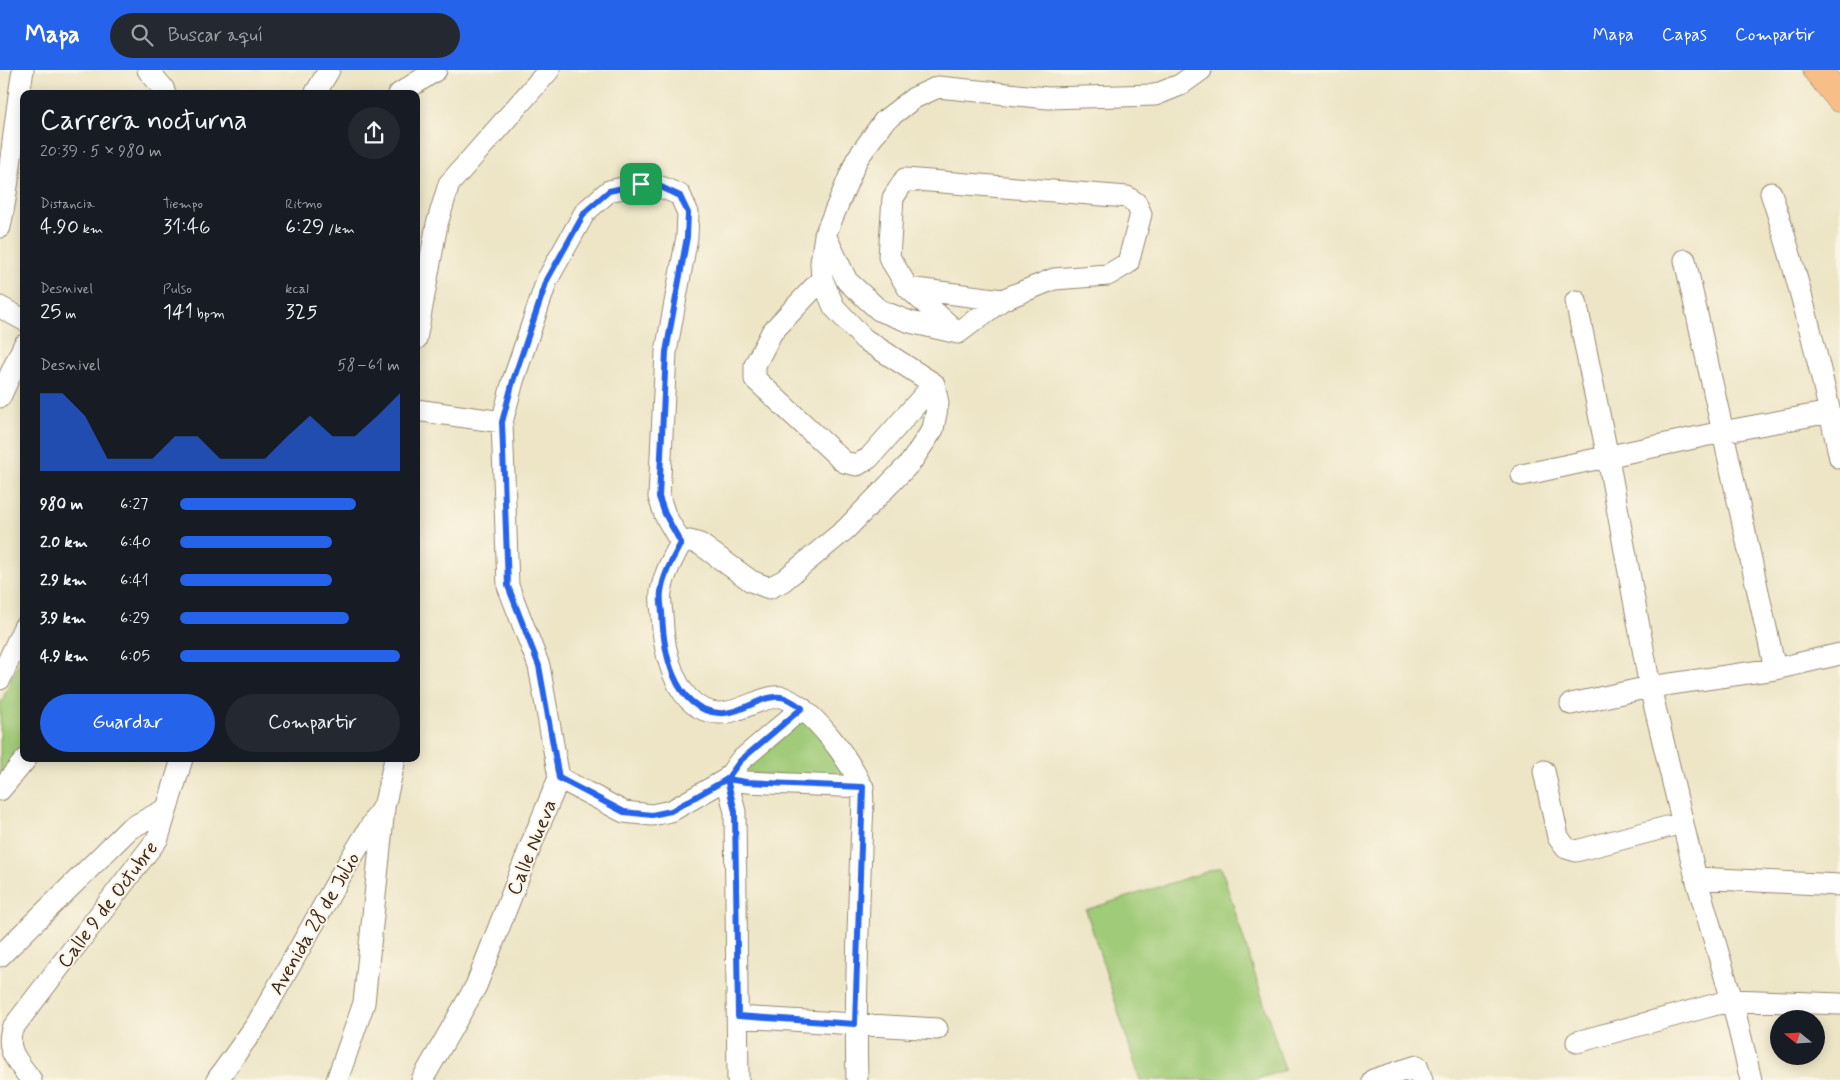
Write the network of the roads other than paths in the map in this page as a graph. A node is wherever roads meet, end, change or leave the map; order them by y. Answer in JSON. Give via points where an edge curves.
{"nodes":[{"id":1,"x":23,"y":70,"type":"edge"},
{"id":2,"x":148,"y":70,"type":"edge"},
{"id":3,"x":329,"y":70,"type":"edge"},
{"id":4,"x":436,"y":70,"type":"edge"},
{"id":5,"x":549,"y":70,"type":"edge"},
{"id":6,"x":1201,"y":70,"type":"edge"},
{"id":7,"x":1818,"y":70,"type":"edge"},
{"id":8,"x":164,"y":90,"type":"edge"},
{"id":9,"x":317,"y":90,"type":"edge"},
{"id":10,"x":405,"y":90,"type":"edge"},
{"id":11,"x":1840,"y":98,"type":"edge"},
{"id":12,"x":12,"y":113,"type":"edge"},
{"id":13,"x":0,"y":137,"type":"edge"},
{"id":14,"x":1772,"y":193,"type":"dead end"},
{"id":15,"x":0,"y":227,"type":"edge"},
{"id":16,"x":825,"y":235,"type":"junction"},
{"id":17,"x":1685,"y":260,"type":"dead end"},
{"id":18,"x":822,"y":279,"type":"junction"},
{"id":19,"x":908,"y":288,"type":"junction"},
{"id":20,"x":1002,"y":300,"type":"junction"},
{"id":21,"x":1576,"y":301,"type":"dead end"},
{"id":22,"x":0,"y":307,"type":"edge"},
{"id":23,"x":420,"y":317,"type":"edge"},
{"id":24,"x":20,"y":318,"type":"edge"},
{"id":25,"x":958,"y":333,"type":"junction"},
{"id":26,"x":20,"y":353,"type":"edge"},
{"id":27,"x":934,"y":384,"type":"junction"},
{"id":28,"x":0,"y":397,"type":"edge"},
{"id":29,"x":420,"y":411,"type":"edge"},
{"id":30,"x":1830,"y":412,"type":"junction"},
{"id":31,"x":502,"y":422,"type":"junction"},
{"id":32,"x":1722,"y":432,"type":"junction"},
{"id":33,"x":1608,"y":458,"type":"junction"},
{"id":34,"x":1840,"y":458,"type":"edge"},
{"id":35,"x":1522,"y":475,"type":"dead end"},
{"id":36,"x":681,"y":543,"type":"junction"},
{"id":37,"x":20,"y":636,"type":"edge"},
{"id":38,"x":1840,"y":654,"type":"edge"},
{"id":39,"x":1775,"y":669,"type":"junction"},
{"id":40,"x":0,"y":680,"type":"edge"},
{"id":41,"x":1650,"y":687,"type":"junction"},
{"id":42,"x":1571,"y":704,"type":"dead end"},
{"id":43,"x":802,"y":708,"type":"junction"},
{"id":44,"x":23,"y":762,"type":"edge"},
{"id":45,"x":181,"y":762,"type":"edge"},
{"id":46,"x":395,"y":762,"type":"edge"},
{"id":47,"x":1544,"y":771,"type":"dead end"},
{"id":48,"x":559,"y":778,"type":"junction"},
{"id":49,"x":727,"y":779,"type":"junction"},
{"id":50,"x":863,"y":787,"type":"junction"},
{"id":51,"x":0,"y":790,"type":"edge"},
{"id":52,"x":385,"y":803,"type":"junction"},
{"id":53,"x":166,"y":809,"type":"junction"},
{"id":54,"x":1682,"y":823,"type":"junction"},
{"id":55,"x":1696,"y":878,"type":"junction"},
{"id":56,"x":1840,"y":885,"type":"edge"},
{"id":57,"x":0,"y":956,"type":"edge"},
{"id":58,"x":1732,"y":1000,"type":"junction"},
{"id":59,"x":1840,"y":1004,"type":"edge"},
{"id":60,"x":738,"y":1016,"type":"junction"},
{"id":61,"x":855,"y":1024,"type":"junction"},
{"id":62,"x":937,"y":1029,"type":"dead end"},
{"id":63,"x":1577,"y":1042,"type":"dead end"},
{"id":64,"x":31,"y":1080,"type":"edge"},
{"id":65,"x":218,"y":1080,"type":"edge"},
{"id":66,"x":337,"y":1080,"type":"edge"},
{"id":67,"x":422,"y":1080,"type":"edge"},
{"id":68,"x":738,"y":1080,"type":"edge"},
{"id":69,"x":857,"y":1080,"type":"edge"},
{"id":70,"x":1373,"y":1080,"type":"edge"},
{"id":71,"x":1422,"y":1080,"type":"edge"},
{"id":72,"x":1751,"y":1080,"type":"edge"}],
"edges":[{"from":1,"to":12,"type":"street"},
{"from":2,"to":8,"type":"street"},
{"from":3,"to":9,"type":"street"},
{"from":4,"to":10,"type":"street"},
{"from":5,"to":23,"type":"street","via":[[449,184],[437,224]]},
{"from":6,"to":16,"type":"street","via":[[1180,85],[1155,95],[1048,98],[938,87],[914,98],[884,121],[857,159]]},
{"from":7,"to":11,"type":"main road"},
{"from":12,"to":13,"type":"street"},
{"from":12,"to":15,"type":"street","via":[[8,189]]},
{"from":14,"to":30,"type":"street"},
{"from":16,"to":18,"type":"street"},
{"from":16,"to":25,"type":"street","via":[[847,281],[879,310],[910,322]]},
{"from":17,"to":32,"type":"street"},
{"from":18,"to":27,"type":"street","via":[[834,307],[864,339]]},
{"from":18,"to":27,"type":"street","via":[[772,332],[755,365],[756,379],[844,462],[857,465],[869,458]]},
{"from":19,"to":20,"type":"street"},
{"from":19,"to":20,"type":"street","via":[[889,257],[893,198],[905,179],[1126,197],[1136,203],[1141,214],[1128,263],[1108,275],[1054,279]]},
{"from":19,"to":25,"type":"street"},
{"from":20,"to":25,"type":"street"},
{"from":21,"to":33,"type":"street"},
{"from":22,"to":24,"type":"street"},
{"from":26,"to":28,"type":"street"},
{"from":27,"to":36,"type":"street","via":[[938,403],[933,429],[911,462],[846,529],[783,581],[769,588],[752,581],[700,544]]},
{"from":29,"to":31,"type":"street"},
{"from":30,"to":32,"type":"street"},
{"from":30,"to":34,"type":"street"},
{"from":31,"to":36,"type":"street","name":"Calle Nueva","via":[[547,280],[585,212],[609,191],[641,184],[661,187],[680,196],[688,213],[687,237],[666,352],[659,497]]},
{"from":31,"to":48,"type":"street","name":"Calle Nueva","via":[[508,586],[539,666]]},
{"from":32,"to":33,"type":"street"},
{"from":32,"to":39,"type":"street"},
{"from":33,"to":35,"type":"street"},
{"from":33,"to":41,"type":"street"},
{"from":36,"to":43,"type":"street","via":[[668,566],[661,592],[662,625],[669,662],[678,685],[694,703],[720,713],[782,697]]},
{"from":37,"to":40,"type":"street"},
{"from":38,"to":39,"type":"street"},
{"from":39,"to":41,"type":"street"},
{"from":41,"to":42,"type":"street"},
{"from":41,"to":54,"type":"street"},
{"from":43,"to":49,"type":"street","via":[[740,761]]},
{"from":43,"to":50,"type":"street","via":[[829,735]]},
{"from":44,"to":51,"type":"street"},
{"from":45,"to":53,"type":"street","name":"Calle 9 de Octubre"},
{"from":46,"to":52,"type":"street","name":"Avenida 28 de Julio"},
{"from":47,"to":54,"type":"street","via":[[1558,837],[1566,848],[1576,851]]},
{"from":48,"to":49,"type":"street","via":[[624,812],[652,815],[671,811]]},
{"from":48,"to":67,"type":"street","name":"Calle Nueva","via":[[476,986]]},
{"from":49,"to":50,"type":"street"},
{"from":49,"to":60,"type":"street","via":[[735,812]]},
{"from":50,"to":61,"type":"street"},
{"from":52,"to":65,"type":"street","name":"Avenida 28 de Julio","via":[[257,1024]]},
{"from":52,"to":66,"type":"street","via":[[364,1003]]},
{"from":53,"to":57,"type":"street","via":[[129,829]]},
{"from":53,"to":64,"type":"street","name":"Calle 9 de Octubre","via":[[158,838],[12,1029],[10,1049]]},
{"from":54,"to":55,"type":"street"},
{"from":55,"to":56,"type":"street"},
{"from":55,"to":58,"type":"street"},
{"from":58,"to":59,"type":"street"},
{"from":58,"to":63,"type":"street"},
{"from":58,"to":72,"type":"street"},
{"from":60,"to":61,"type":"street"},
{"from":60,"to":68,"type":"street"},
{"from":61,"to":62,"type":"street"},
{"from":61,"to":69,"type":"street"},
{"from":70,"to":71,"type":"street","via":[[1417,1066]]}]}
